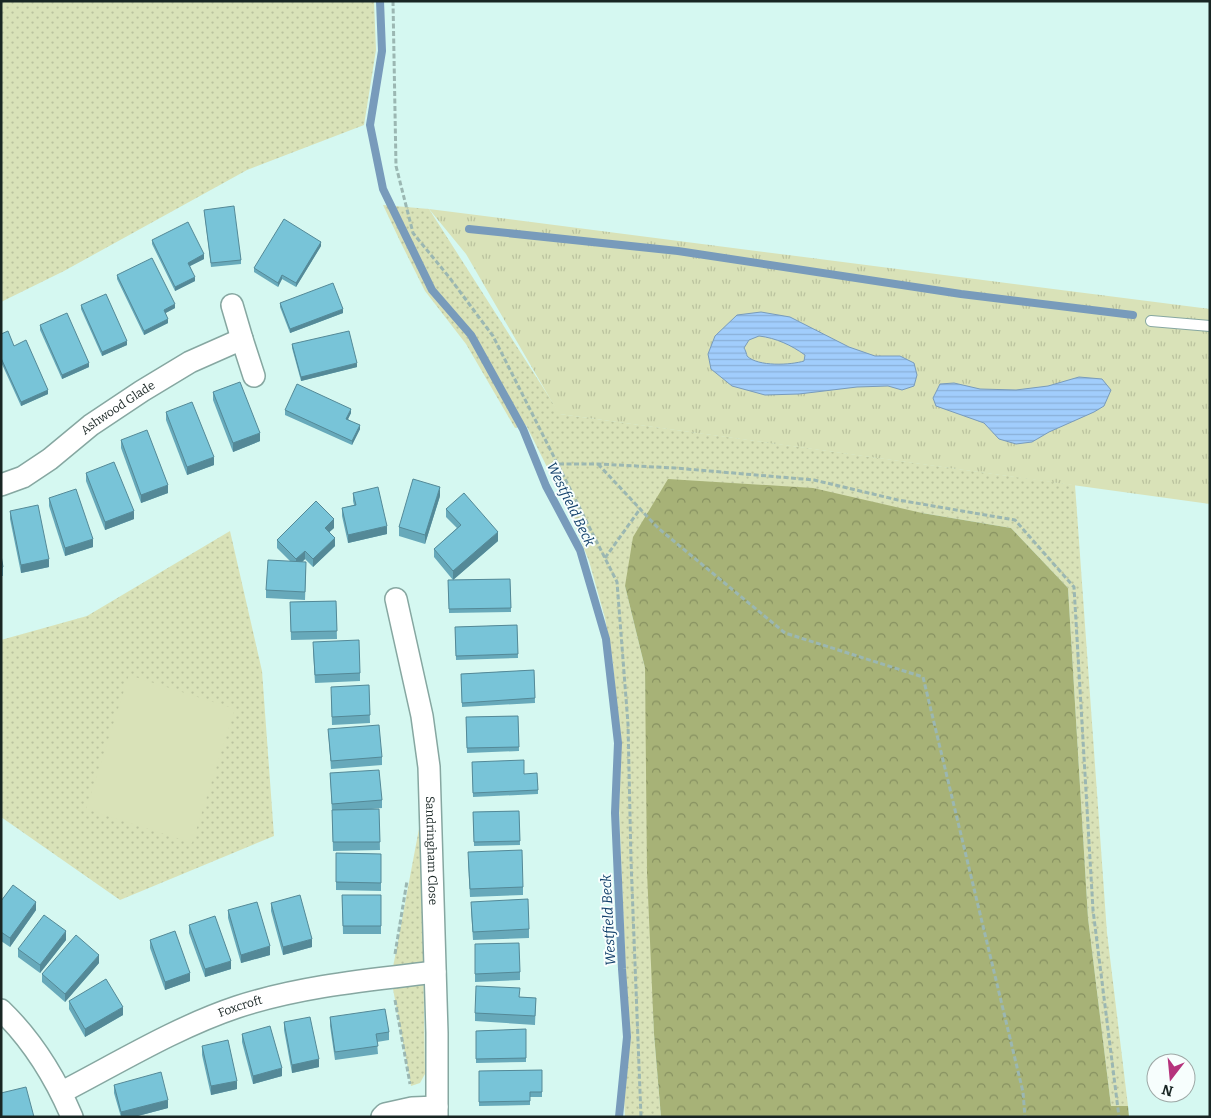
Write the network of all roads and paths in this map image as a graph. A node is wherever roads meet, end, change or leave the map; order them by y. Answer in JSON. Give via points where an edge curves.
{"nodes":[{"id":1,"x":393,"y":1,"type":"edge"},
{"id":2,"x":232,"y":304,"type":"dead end"},
{"id":3,"x":1150,"y":321,"type":"dead end"},
{"id":4,"x":1210,"y":326,"type":"edge"},
{"id":5,"x":242,"y":339,"type":"junction"},
{"id":6,"x":254,"y":376,"type":"dead end"},
{"id":7,"x":559,"y":464,"type":"junction"},
{"id":8,"x":598,"y":464,"type":"junction"},
{"id":9,"x":1,"y":485,"type":"edge"},
{"id":10,"x":640,"y":509,"type":"junction"},
{"id":11,"x":605,"y":558,"type":"junction"},
{"id":12,"x":396,"y":599,"type":"dead end"},
{"id":13,"x":435,"y":972,"type":"junction"},
{"id":14,"x":1,"y":1010,"type":"edge"},
{"id":15,"x":62,"y":1092,"type":"junction"},
{"id":16,"x":437,"y":1112,"type":"edge"},
{"id":17,"x":72,"y":1117,"type":"edge"},
{"id":18,"x":382,"y":1117,"type":"edge"},
{"id":19,"x":641,"y":1117,"type":"edge"},
{"id":20,"x":1026,"y":1117,"type":"edge"},
{"id":21,"x":1119,"y":1117,"type":"edge"}],
"edges":[{"from":1,"to":7,"type":"path","via":[[396,166],[413,233],[493,336]]},
{"from":2,"to":5,"type":"street"},
{"from":3,"to":4,"type":"lane"},
{"from":5,"to":6,"type":"street"},
{"from":5,"to":9,"type":"street","name":"Ashwood Glade","via":[[190,362],[142,391],[23,477]]},
{"from":7,"to":8,"type":"path"},
{"from":7,"to":11,"type":"path"},
{"from":8,"to":10,"type":"path"},
{"from":8,"to":21,"type":"path","via":[[814,480],[898,500],[1015,520],[1074,587],[1093,910]]},
{"from":10,"to":11,"type":"path"},
{"from":10,"to":20,"type":"path","via":[[658,528],[784,633],[923,677],[1023,1092]]},
{"from":11,"to":19,"type":"path","via":[[617,582],[628,724]]},
{"from":12,"to":13,"type":"street","name":"Sandringham Close","via":[[422,716],[429,767]]},
{"from":13,"to":15,"type":"street","name":"Foxcroft","via":[[291,991],[236,1007],[189,1026]]},
{"from":13,"to":16,"type":"street","name":"Sandringham Close"},
{"from":14,"to":15,"type":"street","via":[[19,1027]]},
{"from":15,"to":17,"type":"street"},
{"from":16,"to":18,"type":"street","name":"Sandringham Close","via":[[412,1108]]}]}
